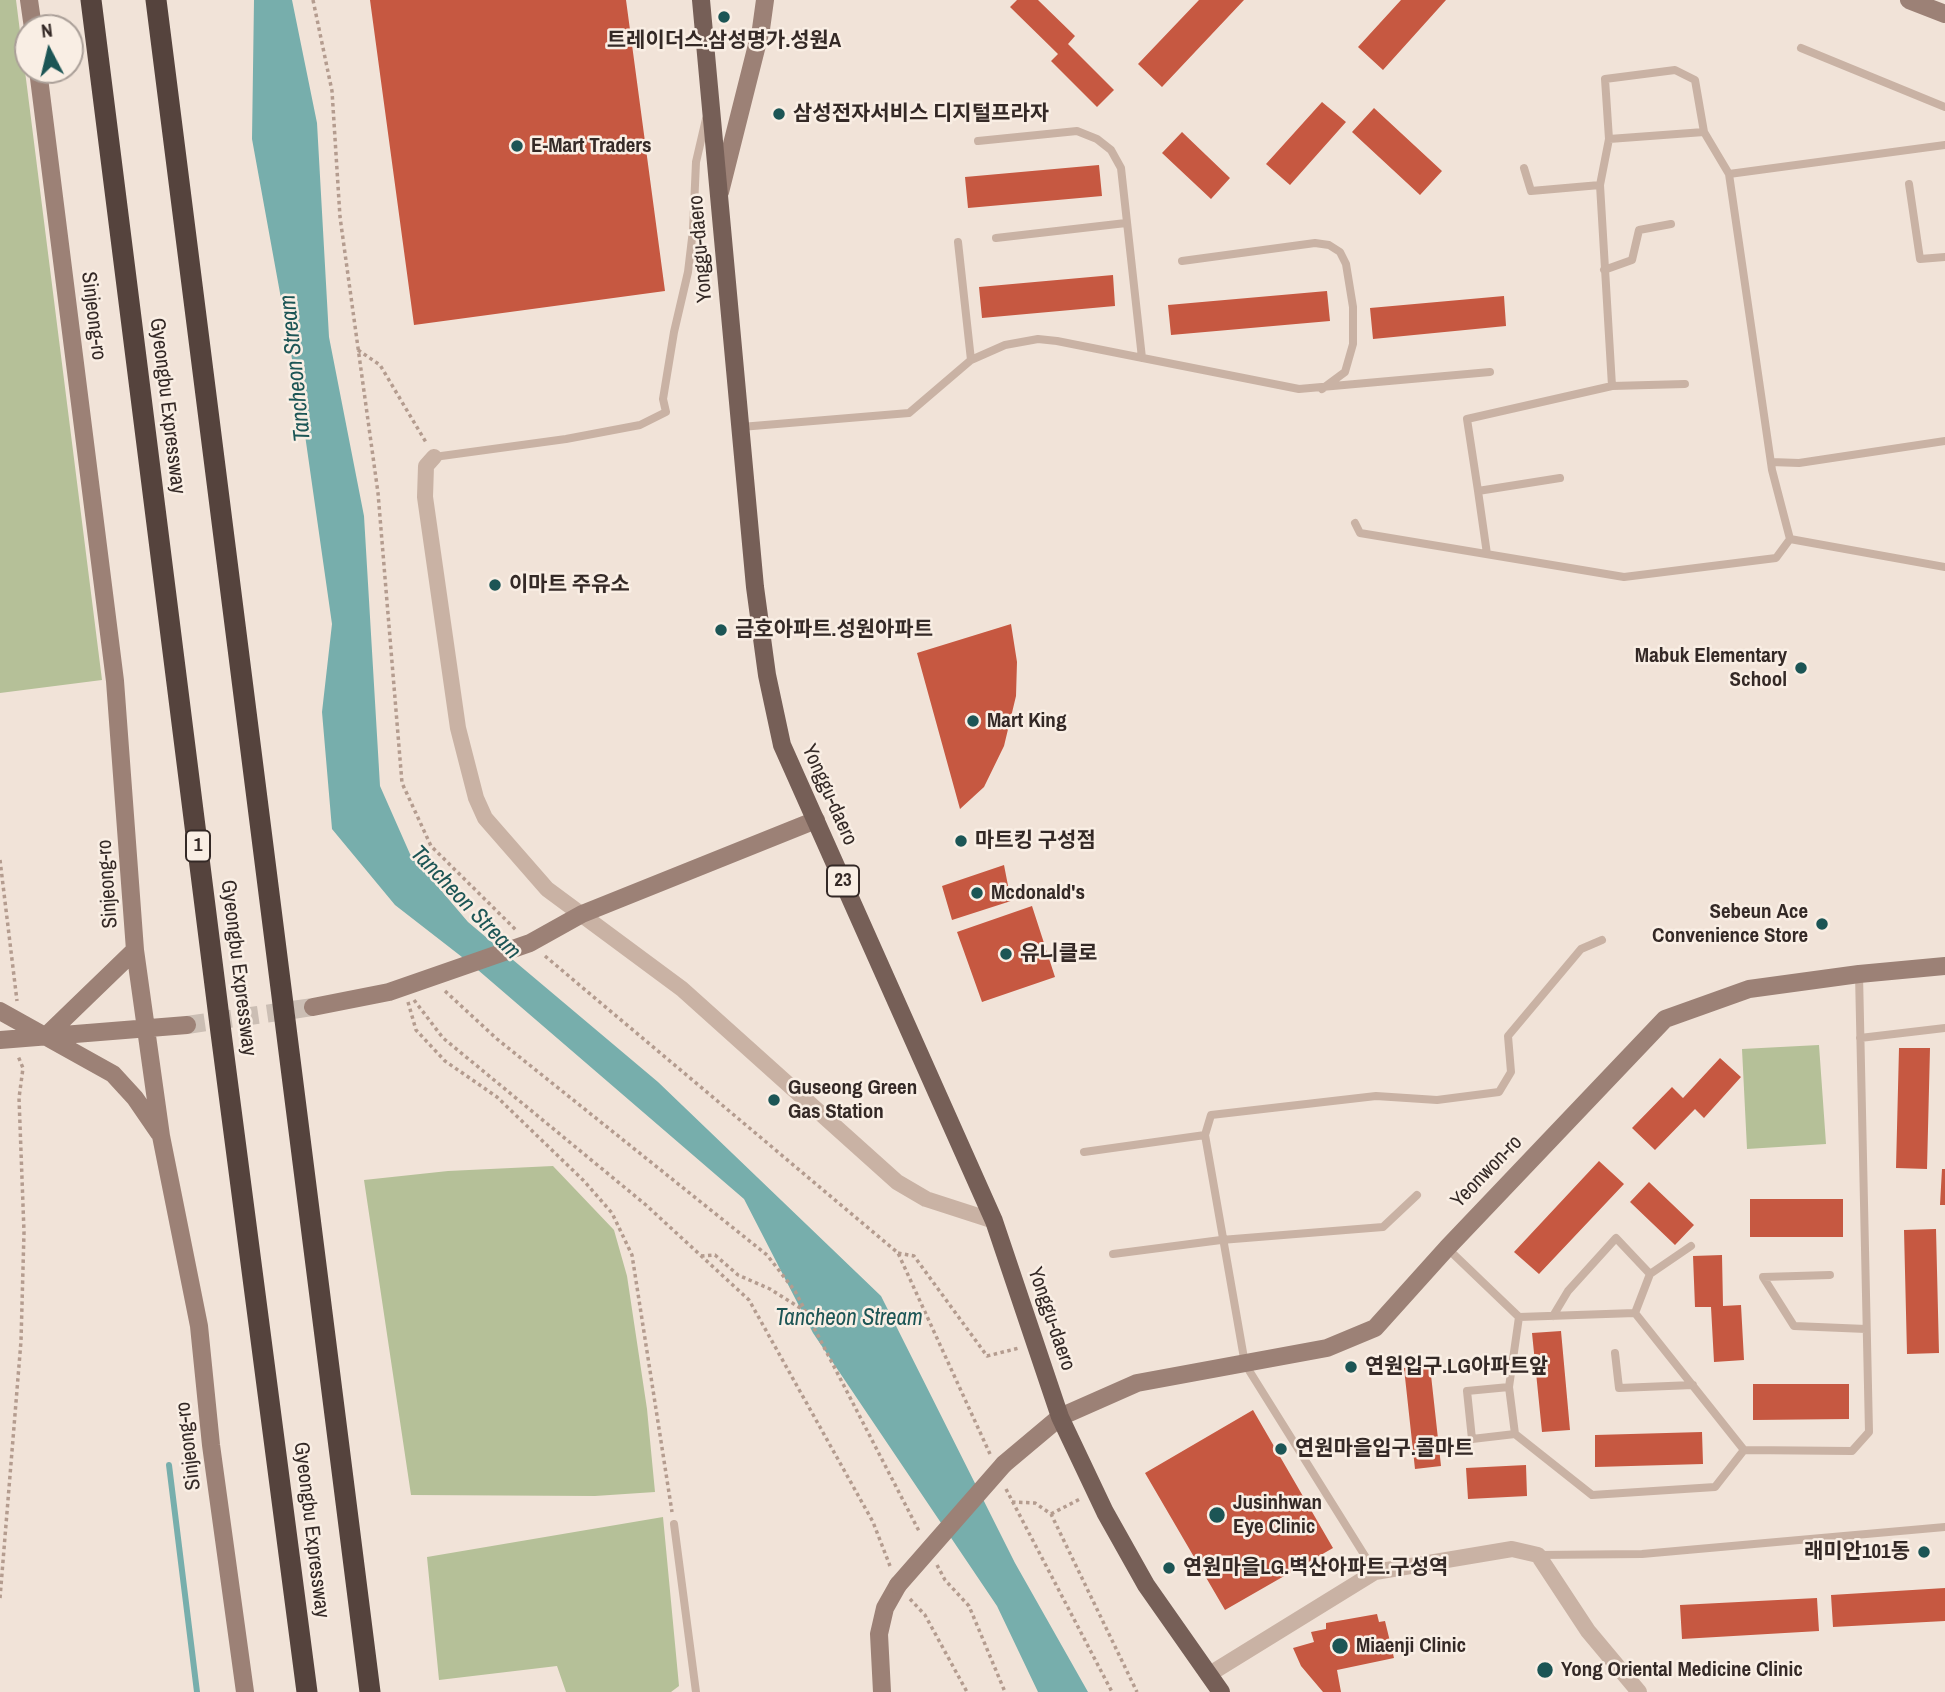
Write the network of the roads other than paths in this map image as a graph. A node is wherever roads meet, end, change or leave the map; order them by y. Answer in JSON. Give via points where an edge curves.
{"nodes":[{"id":1,"x":91,"y":0,"type":"edge"},
{"id":2,"x":156,"y":0,"type":"edge"},
{"id":3,"x":701,"y":0,"type":"edge"},
{"id":4,"x":765,"y":0,"type":"edge"},
{"id":5,"x":1909,"y":0,"type":"edge"},
{"id":6,"x":1945,"y":14,"type":"edge"},
{"id":7,"x":1801,"y":48,"type":"dead end"},
{"id":8,"x":40,"y":84,"type":"edge"},
{"id":9,"x":710,"y":102,"type":"junction"},
{"id":10,"x":1945,"y":107,"type":"edge"},
{"id":11,"x":1704,"y":132,"type":"junction"},
{"id":12,"x":1609,"y":139,"type":"junction"},
{"id":13,"x":978,"y":141,"type":"dead end"},
{"id":14,"x":1945,"y":145,"type":"edge"},
{"id":15,"x":1524,"y":167,"type":"dead end"},
{"id":16,"x":1728,"y":174,"type":"junction"},
{"id":17,"x":1909,"y":184,"type":"dead end"},
{"id":18,"x":1600,"y":185,"type":"junction"},
{"id":19,"x":719,"y":195,"type":"junction"},
{"id":20,"x":1126,"y":223,"type":"junction"},
{"id":21,"x":1671,"y":224,"type":"dead end"},
{"id":22,"x":996,"y":238,"type":"dead end"},
{"id":23,"x":958,"y":242,"type":"dead end"},
{"id":24,"x":1945,"y":257,"type":"edge"},
{"id":25,"x":1182,"y":261,"type":"dead end"},
{"id":26,"x":1604,"y":271,"type":"junction"},
{"id":27,"x":1142,"y":358,"type":"junction"},
{"id":28,"x":971,"y":360,"type":"junction"},
{"id":29,"x":1490,"y":372,"type":"dead end"},
{"id":30,"x":1685,"y":384,"type":"dead end"},
{"id":31,"x":1612,"y":386,"type":"junction"},
{"id":32,"x":1322,"y":389,"type":"junction"},
{"id":33,"x":741,"y":427,"type":"junction"},
{"id":34,"x":1945,"y":441,"type":"edge"},
{"id":35,"x":436,"y":456,"type":"joint"},
{"id":36,"x":1771,"y":462,"type":"junction"},
{"id":37,"x":1560,"y":478,"type":"dead end"},
{"id":38,"x":1478,"y":491,"type":"junction"},
{"id":39,"x":1355,"y":523,"type":"dead end"},
{"id":40,"x":1790,"y":539,"type":"junction"},
{"id":41,"x":1487,"y":554,"type":"junction"},
{"id":42,"x":1945,"y":567,"type":"edge"},
{"id":43,"x":816,"y":820,"type":"junction"},
{"id":44,"x":582,"y":914,"type":"junction"},
{"id":45,"x":1602,"y":940,"type":"dead end"},
{"id":46,"x":135,"y":950,"type":"junction"},
{"id":47,"x":1945,"y":966,"type":"edge"},
{"id":48,"x":1859,"y":974,"type":"junction"},
{"id":49,"x":313,"y":1007,"type":"tunnel mouth"},
{"id":50,"x":8,"y":1015,"type":"edge"},
{"id":51,"x":187,"y":1025,"type":"tunnel mouth"},
{"id":52,"x":146,"y":1028,"type":"junction"},
{"id":53,"x":1945,"y":1028,"type":"edge"},
{"id":54,"x":45,"y":1037,"type":"junction"},
{"id":55,"x":1860,"y":1038,"type":"junction"},
{"id":56,"x":5,"y":1040,"type":"edge"},
{"id":57,"x":1205,"y":1135,"type":"junction"},
{"id":58,"x":161,"y":1136,"type":"junction"},
{"id":59,"x":1084,"y":1152,"type":"dead end"},
{"id":60,"x":1417,"y":1195,"type":"dead end"},
{"id":61,"x":994,"y":1221,"type":"junction"},
{"id":62,"x":1221,"y":1240,"type":"junction"},
{"id":63,"x":1691,"y":1246,"type":"dead end"},
{"id":64,"x":1447,"y":1248,"type":"junction"},
{"id":65,"x":1113,"y":1254,"type":"dead end"},
{"id":66,"x":1650,"y":1274,"type":"junction"},
{"id":67,"x":1830,"y":1275,"type":"dead end"},
{"id":68,"x":1635,"y":1313,"type":"junction"},
{"id":69,"x":1553,"y":1316,"type":"junction"},
{"id":70,"x":1519,"y":1317,"type":"junction"},
{"id":71,"x":1866,"y":1329,"type":"junction"},
{"id":72,"x":1615,"y":1353,"type":"dead end"},
{"id":73,"x":1244,"y":1364,"type":"junction"},
{"id":74,"x":1693,"y":1385,"type":"junction"},
{"id":75,"x":1509,"y":1387,"type":"junction"},
{"id":76,"x":1060,"y":1418,"type":"junction"},
{"id":77,"x":1515,"y":1434,"type":"junction"},
{"id":78,"x":1744,"y":1450,"type":"junction"},
{"id":79,"x":674,"y":1524,"type":"road end"},
{"id":80,"x":1945,"y":1527,"type":"edge"},
{"id":81,"x":1538,"y":1555,"type":"junction"},
{"id":82,"x":1375,"y":1572,"type":"junction"},
{"id":83,"x":1208,"y":1675,"type":"junction"},
{"id":84,"x":246,"y":1692,"type":"edge"},
{"id":85,"x":307,"y":1692,"type":"edge"},
{"id":86,"x":370,"y":1692,"type":"edge"},
{"id":87,"x":696,"y":1692,"type":"edge"},
{"id":88,"x":882,"y":1692,"type":"edge"},
{"id":89,"x":1221,"y":1692,"type":"edge"},
{"id":90,"x":1639,"y":1692,"type":"edge"}],
"edges":[{"from":1,"to":85,"type":"highway","name":"Gyeongbu Expressway","number":"1"},
{"from":2,"to":86,"type":"highway","name":"Gyeongbu Expressway"},
{"from":3,"to":9,"type":"main road","name":"Yonggu-daero","number":"23"},
{"from":4,"to":19,"type":"street"},
{"from":5,"to":6,"type":"street"},
{"from":7,"to":10,"type":"lane"},
{"from":8,"to":46,"type":"street","name":"Sinjeong-ro","via":[[115,681]]},
{"from":9,"to":19,"type":"main road","name":"Yonggu-daero","number":"23"},
{"from":9,"to":35,"type":"lane","via":[[696,162],[688,272],[663,399],[666,412],[640,425],[615,430]]},
{"from":11,"to":12,"type":"lane"},
{"from":11,"to":12,"type":"lane","via":[[1695,80],[1675,70],[1605,79]]},
{"from":11,"to":16,"type":"lane"},
{"from":12,"to":18,"type":"lane"},
{"from":13,"to":20,"type":"lane","via":[[1077,131],[1097,139],[1111,150],[1121,168]]},
{"from":14,"to":16,"type":"lane"},
{"from":15,"to":18,"type":"lane","via":[[1531,191]]},
{"from":16,"to":36,"type":"lane"},
{"from":17,"to":24,"type":"lane","via":[[1920,259]]},
{"from":18,"to":26,"type":"lane"},
{"from":19,"to":33,"type":"main road","name":"Yonggu-daero","number":"23"},
{"from":20,"to":22,"type":"lane"},
{"from":20,"to":27,"type":"lane"},
{"from":21,"to":26,"type":"lane","via":[[1639,230],[1632,260]]},
{"from":23,"to":28,"type":"lane"},
{"from":25,"to":32,"type":"lane","via":[[1315,243],[1340,252],[1353,307],[1353,344],[1345,372]]},
{"from":26,"to":31,"type":"lane"},
{"from":27,"to":28,"type":"lane","via":[[1038,339],[1005,345]]},
{"from":27,"to":32,"type":"lane","via":[[1299,390]]},
{"from":28,"to":33,"type":"lane","via":[[909,413]]},
{"from":29,"to":32,"type":"lane"},
{"from":30,"to":31,"type":"lane"},
{"from":31,"to":38,"type":"lane","via":[[1468,419]]},
{"from":33,"to":43,"type":"main road","name":"Yonggu-daero","number":"23","via":[[767,675],[782,745]]},
{"from":34,"to":36,"type":"lane","via":[[1799,463]]},
{"from":35,"to":44,"type":"street","via":[[426,466],[425,497],[458,728],[476,798],[485,818],[547,889]]},
{"from":36,"to":40,"type":"lane"},
{"from":37,"to":38,"type":"lane"},
{"from":38,"to":41,"type":"lane"},
{"from":39,"to":41,"type":"lane","via":[[1360,533]]},
{"from":40,"to":41,"type":"lane","via":[[1776,558],[1624,577]]},
{"from":40,"to":42,"type":"lane"},
{"from":43,"to":44,"type":"street"},
{"from":43,"to":61,"type":"main road","name":"Yonggu-daero","number":"23"},
{"from":44,"to":49,"type":"street","via":[[530,943],[404,988]]},
{"from":44,"to":61,"type":"street","via":[[682,989],[897,1182],[926,1199]]},
{"from":45,"to":57,"type":"lane","via":[[1581,949],[1508,1036],[1511,1072],[1499,1092],[1437,1100],[1376,1096],[1211,1115]]},
{"from":46,"to":52,"type":"street","name":"Sinjeong-ro"},
{"from":46,"to":54,"type":"street"},
{"from":47,"to":48,"type":"street","name":"Yeonwon-ro"},
{"from":48,"to":55,"type":"lane"},
{"from":48,"to":64,"type":"street","name":"Yeonwon-ro","via":[[1749,989],[1665,1019]]},
{"from":50,"to":54,"type":"street"},
{"from":51,"to":52,"type":"street"},
{"from":52,"to":54,"type":"street"},
{"from":52,"to":58,"type":"street","name":"Sinjeong-ro"},
{"from":53,"to":55,"type":"lane"},
{"from":54,"to":56,"type":"street"},
{"from":54,"to":58,"type":"street","via":[[113,1074]]},
{"from":55,"to":71,"type":"lane"},
{"from":57,"to":59,"type":"lane"},
{"from":57,"to":62,"type":"lane"},
{"from":58,"to":84,"type":"street","name":"Sinjeong-ro","via":[[199,1326]]},
{"from":60,"to":62,"type":"lane","via":[[1383,1227]]},
{"from":61,"to":76,"type":"main road","name":"Yonggu-daero","number":"23"},
{"from":62,"to":65,"type":"lane"},
{"from":62,"to":73,"type":"lane"},
{"from":63,"to":66,"type":"lane"},
{"from":64,"to":70,"type":"lane"},
{"from":64,"to":73,"type":"street","name":"Yeonwon-ro","via":[[1375,1328],[1327,1348]]},
{"from":66,"to":68,"type":"lane"},
{"from":66,"to":69,"type":"lane","via":[[1616,1238],[1568,1291]]},
{"from":67,"to":71,"type":"lane","via":[[1763,1277],[1794,1326]]},
{"from":68,"to":69,"type":"lane"},
{"from":68,"to":74,"type":"lane"},
{"from":69,"to":70,"type":"lane"},
{"from":70,"to":75,"type":"lane"},
{"from":71,"to":78,"type":"lane","via":[[1868,1432],[1852,1451]]},
{"from":72,"to":74,"type":"lane","via":[[1619,1388]]},
{"from":73,"to":76,"type":"street","name":"Yeonwon-ro","via":[[1137,1383]]},
{"from":73,"to":82,"type":"lane"},
{"from":74,"to":78,"type":"lane"},
{"from":75,"to":77,"type":"lane"},
{"from":75,"to":77,"type":"lane","via":[[1467,1391],[1472,1439]]},
{"from":76,"to":83,"type":"main road","name":"Yonggu-daero","number":"23","via":[[1146,1585]]},
{"from":76,"to":88,"type":"street","name":"Yeonwon-ro","bridge":true,"via":[[1004,1464],[898,1585],[885,1608],[879,1634]]},
{"from":77,"to":78,"type":"lane","via":[[1592,1495],[1715,1487]]},
{"from":79,"to":87,"type":"lane"},
{"from":80,"to":81,"type":"lane","via":[[1642,1554]]},
{"from":81,"to":82,"type":"street","via":[[1512,1549]]},
{"from":81,"to":90,"type":"street","via":[[1588,1631]]},
{"from":82,"to":83,"type":"street"},
{"from":83,"to":89,"type":"main road","name":"Yonggu-daero","number":"23"}]}
